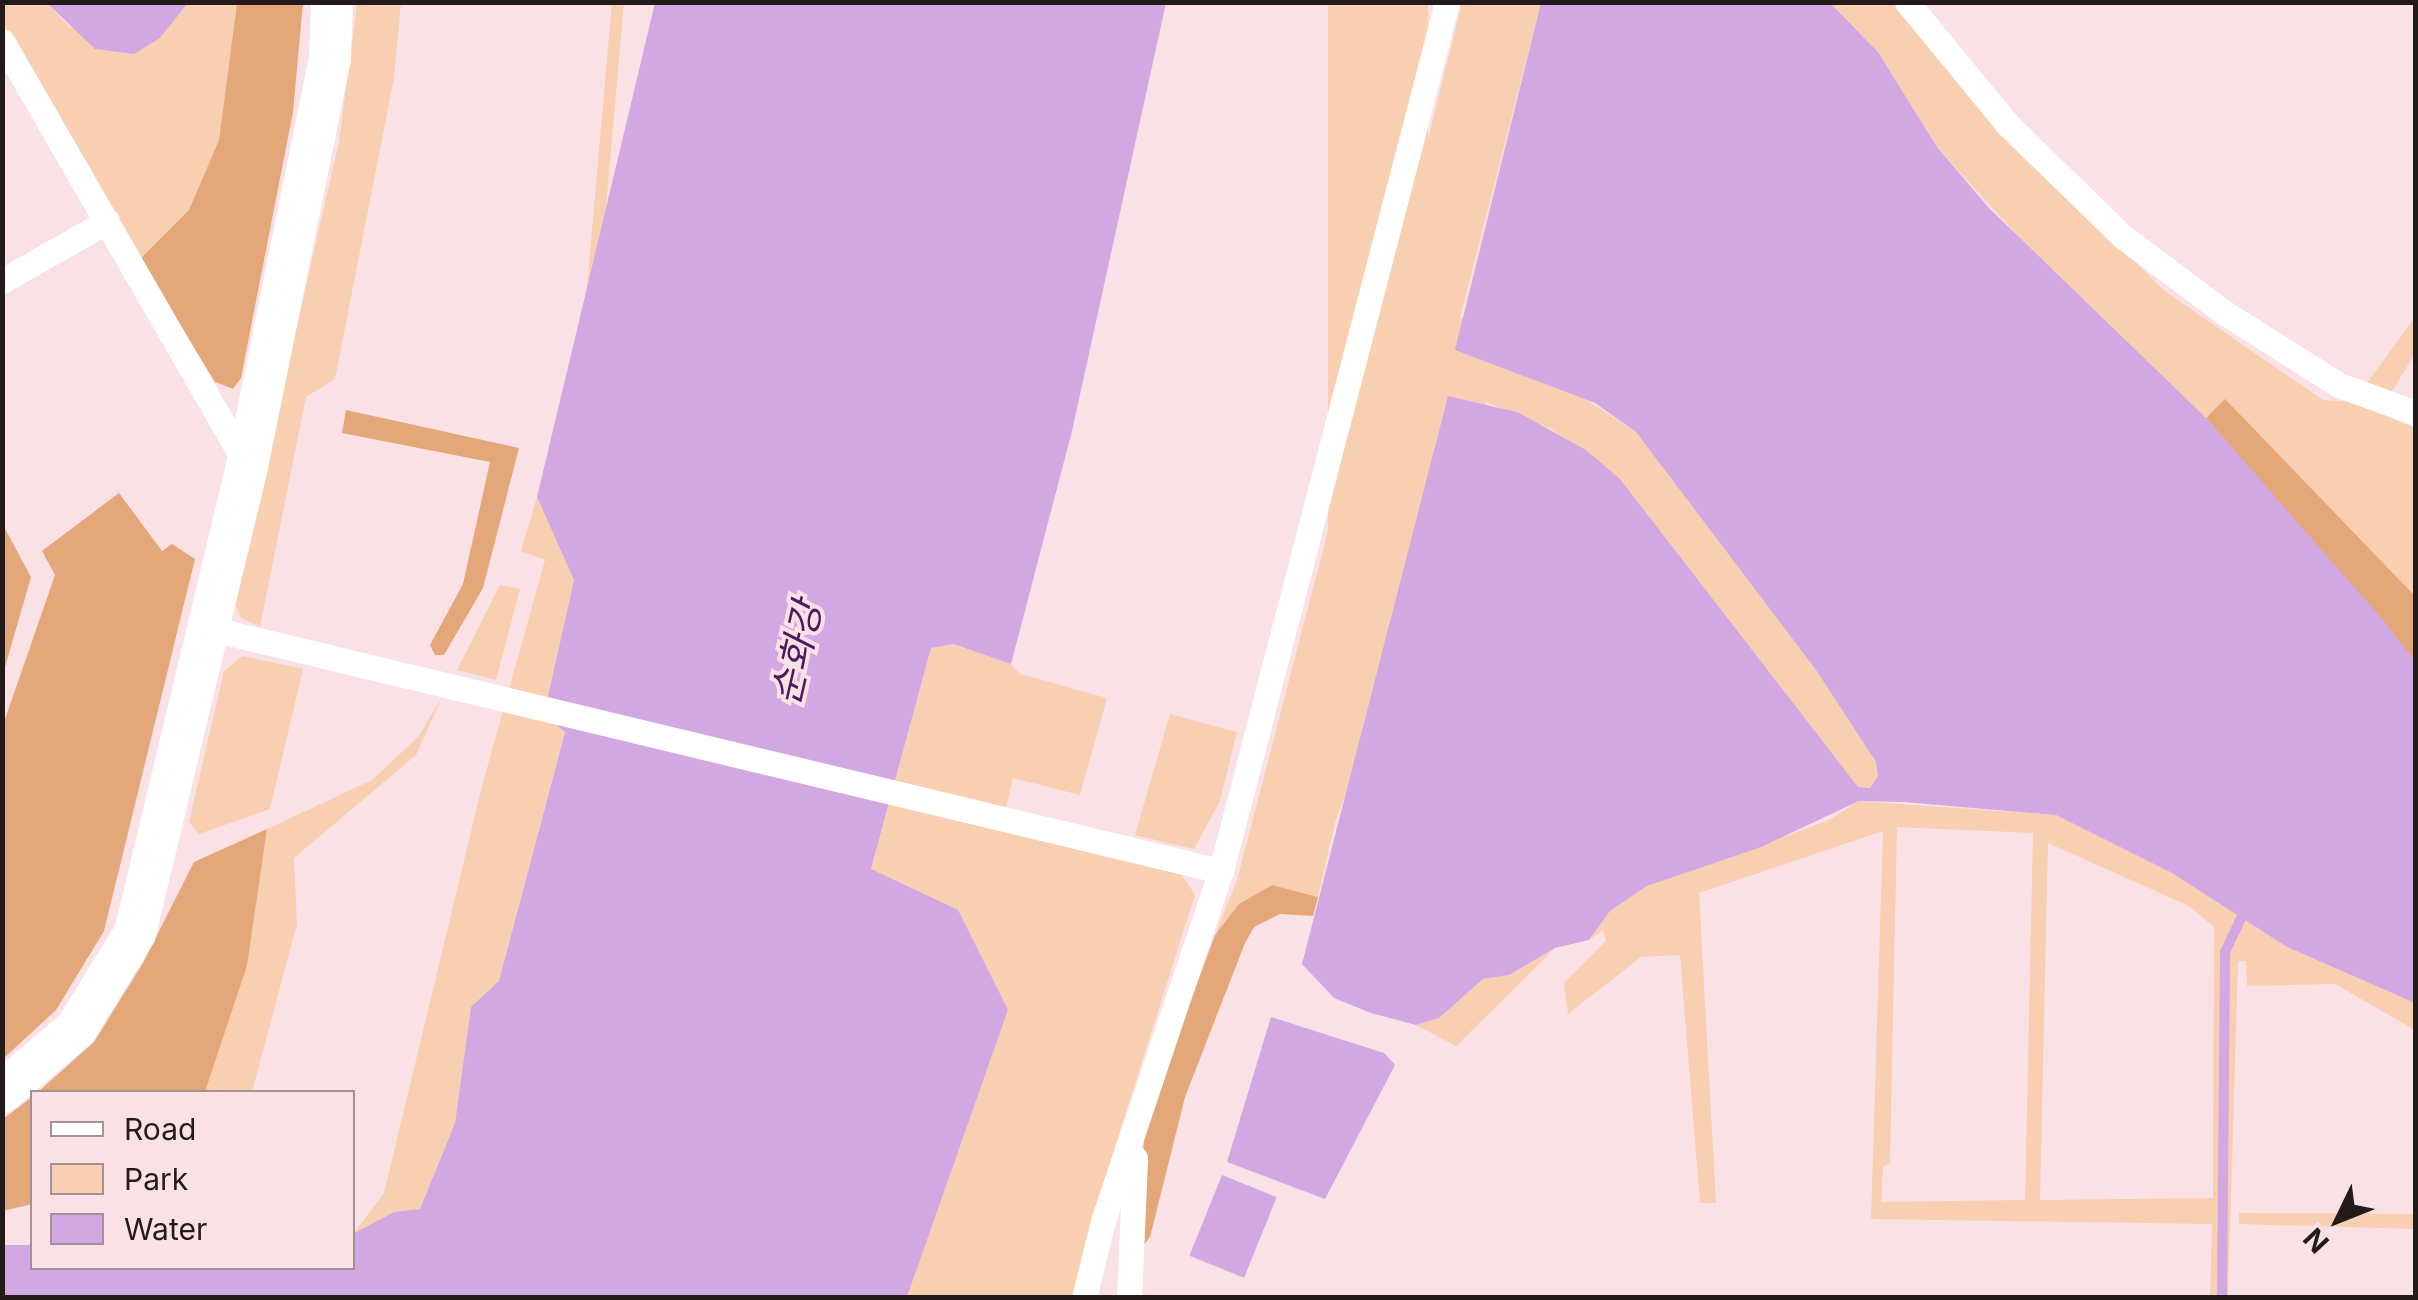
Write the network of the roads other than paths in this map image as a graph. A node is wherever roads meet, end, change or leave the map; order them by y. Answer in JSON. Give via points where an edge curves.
{"nodes":[{"id":1,"x":332,"y":2,"type":"edge"},
{"id":2,"x":1447,"y":2,"type":"edge"},
{"id":3,"x":1907,"y":2,"type":"edge"},
{"id":4,"x":2,"y":41,"type":"edge"},
{"id":5,"x":107,"y":221,"type":"junction"},
{"id":6,"x":2,"y":281,"type":"edge"},
{"id":7,"x":2416,"y":413,"type":"edge"},
{"id":8,"x":247,"y":466,"type":"junction"},
{"id":9,"x":212,"y":629,"type":"junction"},
{"id":10,"x":1222,"y":871,"type":"junction"},
{"id":11,"x":2,"y":1092,"type":"edge"},
{"id":12,"x":1136,"y":1140,"type":"junction"},
{"id":13,"x":1084,"y":1298,"type":"edge"},
{"id":14,"x":1130,"y":1298,"type":"edge"}],
"edges":[{"from":1,"to":8,"type":"main road","via":[[330,59]]},
{"from":2,"to":10,"type":"street"},
{"from":3,"to":7,"type":"street","via":[[2008,125],[2122,236],[2225,313],[2339,385]]},
{"from":4,"to":5,"type":"street"},
{"from":5,"to":6,"type":"street"},
{"from":5,"to":8,"type":"street"},
{"from":8,"to":9,"type":"main road"},
{"from":9,"to":10,"type":"street"},
{"from":9,"to":11,"type":"main road","via":[[135,933],[76,1029]]},
{"from":10,"to":12,"type":"street"},
{"from":12,"to":13,"type":"street","via":[[1103,1221]]},
{"from":12,"to":14,"type":"street"}]}
